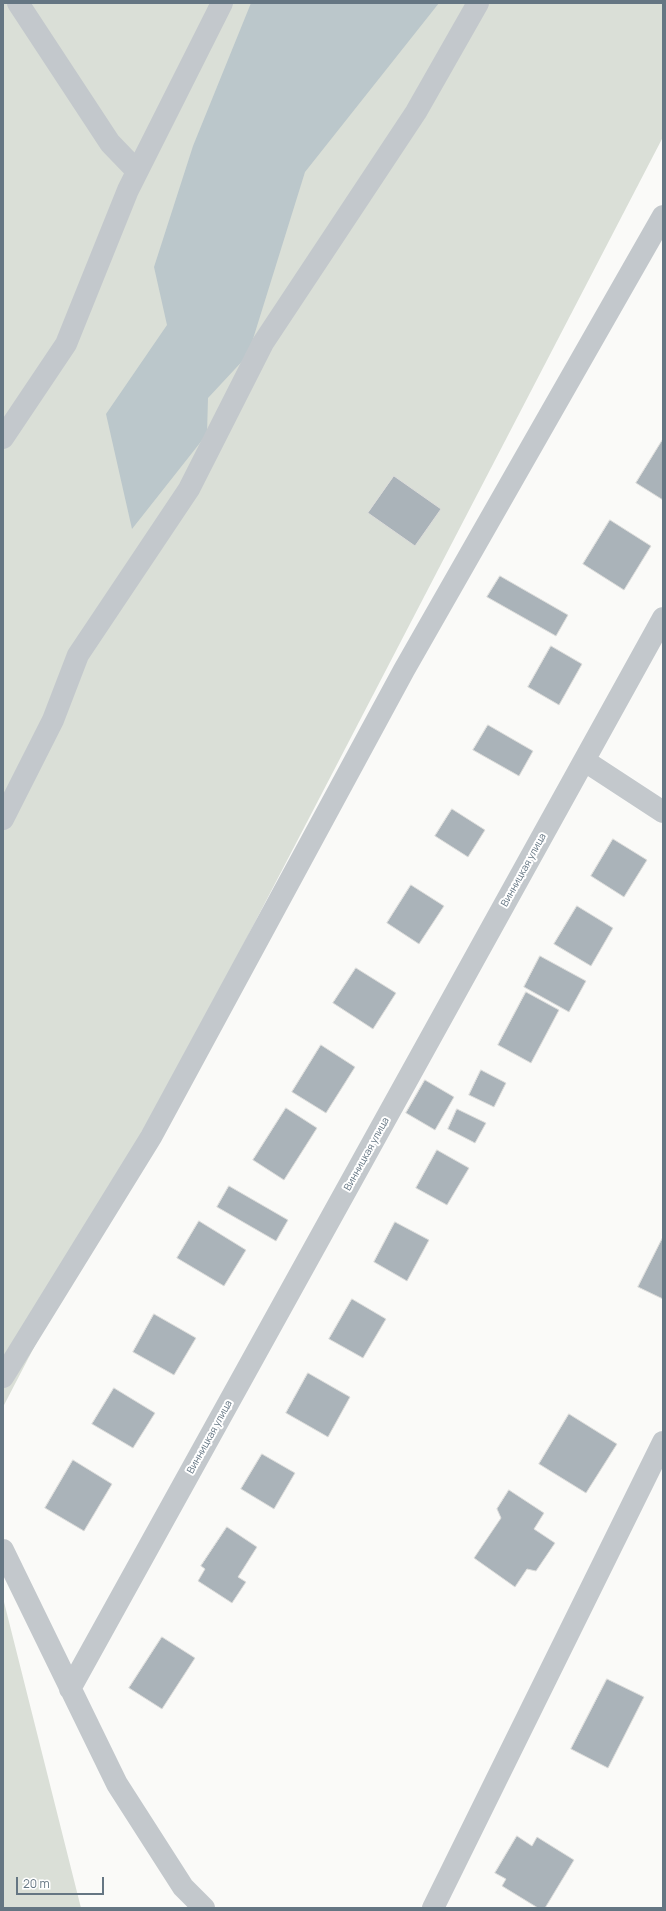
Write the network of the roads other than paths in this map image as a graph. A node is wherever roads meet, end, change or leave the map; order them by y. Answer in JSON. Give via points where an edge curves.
{"nodes":[{"id":1,"x":18,"y":3,"type":"edge"},
{"id":2,"x":222,"y":3,"type":"edge"},
{"id":3,"x":478,"y":3,"type":"edge"},
{"id":4,"x":138,"y":171,"type":"junction"},
{"id":5,"x":663,"y":216,"type":"edge"},
{"id":6,"x":3,"y":438,"type":"edge"},
{"id":7,"x":663,"y":618,"type":"edge"},
{"id":8,"x":585,"y":761,"type":"junction"},
{"id":9,"x":663,"y":812,"type":"edge"},
{"id":10,"x":3,"y":819,"type":"edge"},
{"id":11,"x":3,"y":1377,"type":"edge"},
{"id":12,"x":663,"y":1442,"type":"edge"},
{"id":13,"x":3,"y":1550,"type":"edge"},
{"id":14,"x":70,"y":1689,"type":"junction"},
{"id":15,"x":204,"y":1908,"type":"edge"},
{"id":16,"x":433,"y":1908,"type":"edge"}],
"edges":[{"from":1,"to":4,"type":"street","via":[[110,143]]},
{"from":2,"to":4,"type":"street"},
{"from":3,"to":10,"type":"street","via":[[416,112],[263,343],[189,489],[78,654],[53,720]]},
{"from":4,"to":6,"type":"street","via":[[66,344]]},
{"from":5,"to":11,"type":"street","via":[[404,670],[151,1137]]},
{"from":7,"to":8,"type":"street","name":"Винницкая улица"},
{"from":8,"to":9,"type":"street"},
{"from":8,"to":14,"type":"street","name":"Винницкая улица"},
{"from":12,"to":16,"type":"street"},
{"from":13,"to":14,"type":"street"},
{"from":14,"to":15,"type":"street","via":[[117,1784],[183,1887]]}]}
